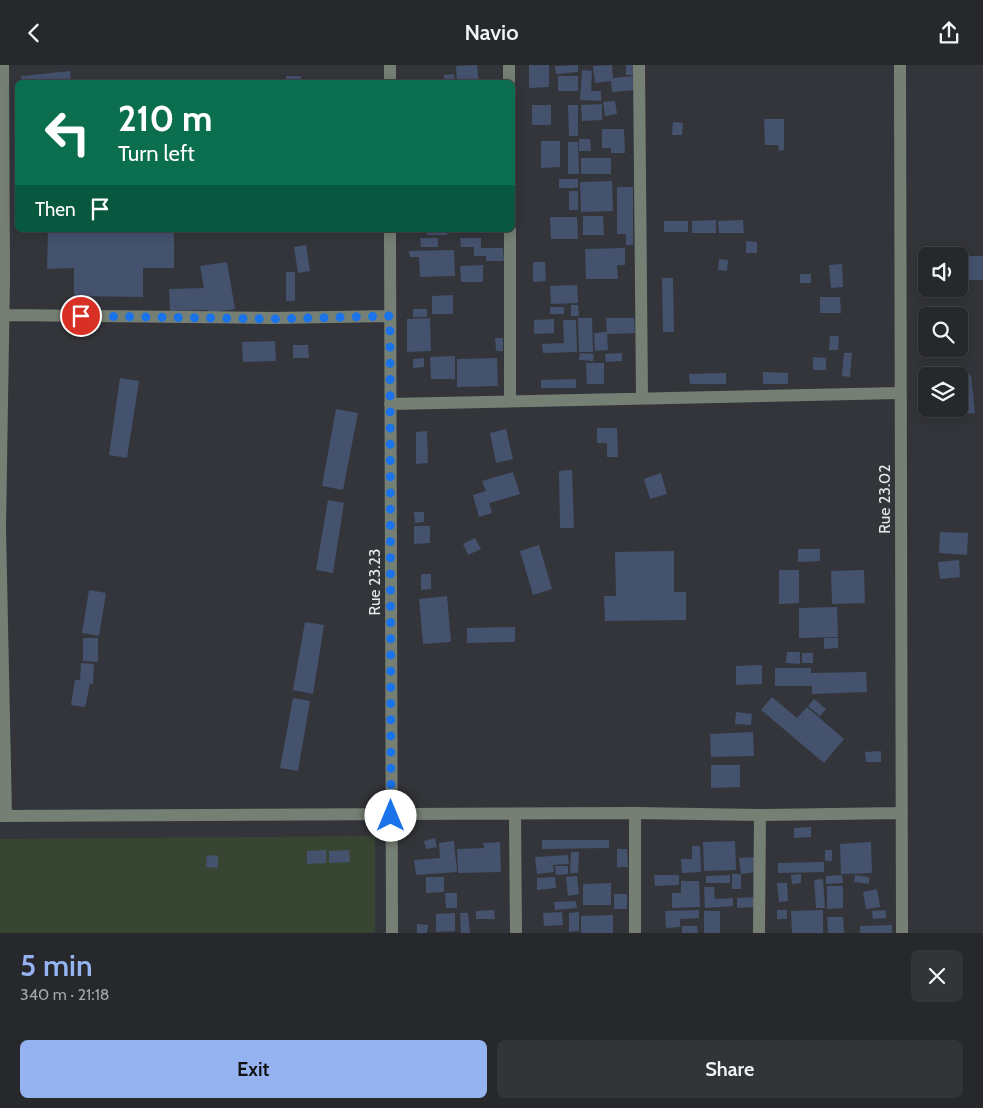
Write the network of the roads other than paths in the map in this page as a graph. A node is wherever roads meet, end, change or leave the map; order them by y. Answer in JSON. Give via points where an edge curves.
{"nodes":[{"id":1,"x":3,"y":65,"type":"edge"},
{"id":2,"x":390,"y":65,"type":"edge"},
{"id":3,"x":510,"y":65,"type":"edge"},
{"id":4,"x":639,"y":65,"type":"edge"},
{"id":5,"x":900,"y":65,"type":"edge"},
{"id":6,"x":390,"y":80,"type":"edge"},
{"id":7,"x":510,"y":80,"type":"edge"},
{"id":8,"x":390,"y":232,"type":"edge"},
{"id":9,"x":510,"y":232,"type":"edge"},
{"id":10,"x":2,"y":277,"type":"edge"},
{"id":11,"x":4,"y":315,"type":"junction"},
{"id":12,"x":390,"y":316,"type":"junction"},
{"id":13,"x":900,"y":393,"type":"junction"},
{"id":14,"x":642,"y":397,"type":"junction"},
{"id":15,"x":2,"y":399,"type":"edge"},
{"id":16,"x":510,"y":401,"type":"junction"},
{"id":17,"x":390,"y":404,"type":"junction"},
{"id":18,"x":0,"y":528,"type":"edge"},
{"id":19,"x":635,"y":813,"type":"junction"},
{"id":20,"x":902,"y":813,"type":"junction"},
{"id":21,"x":515,"y":815,"type":"junction"},
{"id":22,"x":760,"y":815,"type":"junction"},
{"id":23,"x":3,"y":816,"type":"edge"},
{"id":24,"x":391,"y":816,"type":"junction"},
{"id":25,"x":392,"y":933,"type":"edge"},
{"id":26,"x":516,"y":933,"type":"edge"},
{"id":27,"x":635,"y":933,"type":"edge"},
{"id":28,"x":759,"y":933,"type":"edge"},
{"id":29,"x":902,"y":933,"type":"edge"}],
"edges":[{"from":1,"to":10,"type":"street"},
{"from":2,"to":6,"type":"street"},
{"from":3,"to":7,"type":"street"},
{"from":4,"to":14,"type":"street"},
{"from":5,"to":13,"type":"street","name":"Rue 23.02"},
{"from":8,"to":12,"type":"street","name":"Rue 23.23"},
{"from":9,"to":16,"type":"street"},
{"from":10,"to":11,"type":"street"},
{"from":11,"to":12,"type":"street","via":[[273,319]]},
{"from":11,"to":15,"type":"street"},
{"from":12,"to":17,"type":"street","name":"Rue 23.23"},
{"from":13,"to":14,"type":"street"},
{"from":13,"to":20,"type":"street","name":"Rue 23.02"},
{"from":14,"to":16,"type":"street"},
{"from":15,"to":18,"type":"street"},
{"from":16,"to":17,"type":"street"},
{"from":17,"to":24,"type":"street","name":"Rue 23.23"},
{"from":18,"to":23,"type":"street"},
{"from":19,"to":21,"type":"street"},
{"from":19,"to":22,"type":"street"},
{"from":19,"to":27,"type":"street"},
{"from":20,"to":22,"type":"street"},
{"from":20,"to":29,"type":"street","name":"Rue 23.02"},
{"from":21,"to":24,"type":"street"},
{"from":21,"to":26,"type":"street"},
{"from":22,"to":28,"type":"street"},
{"from":23,"to":24,"type":"street"},
{"from":24,"to":25,"type":"street","name":"Rue 23.23"}]}
